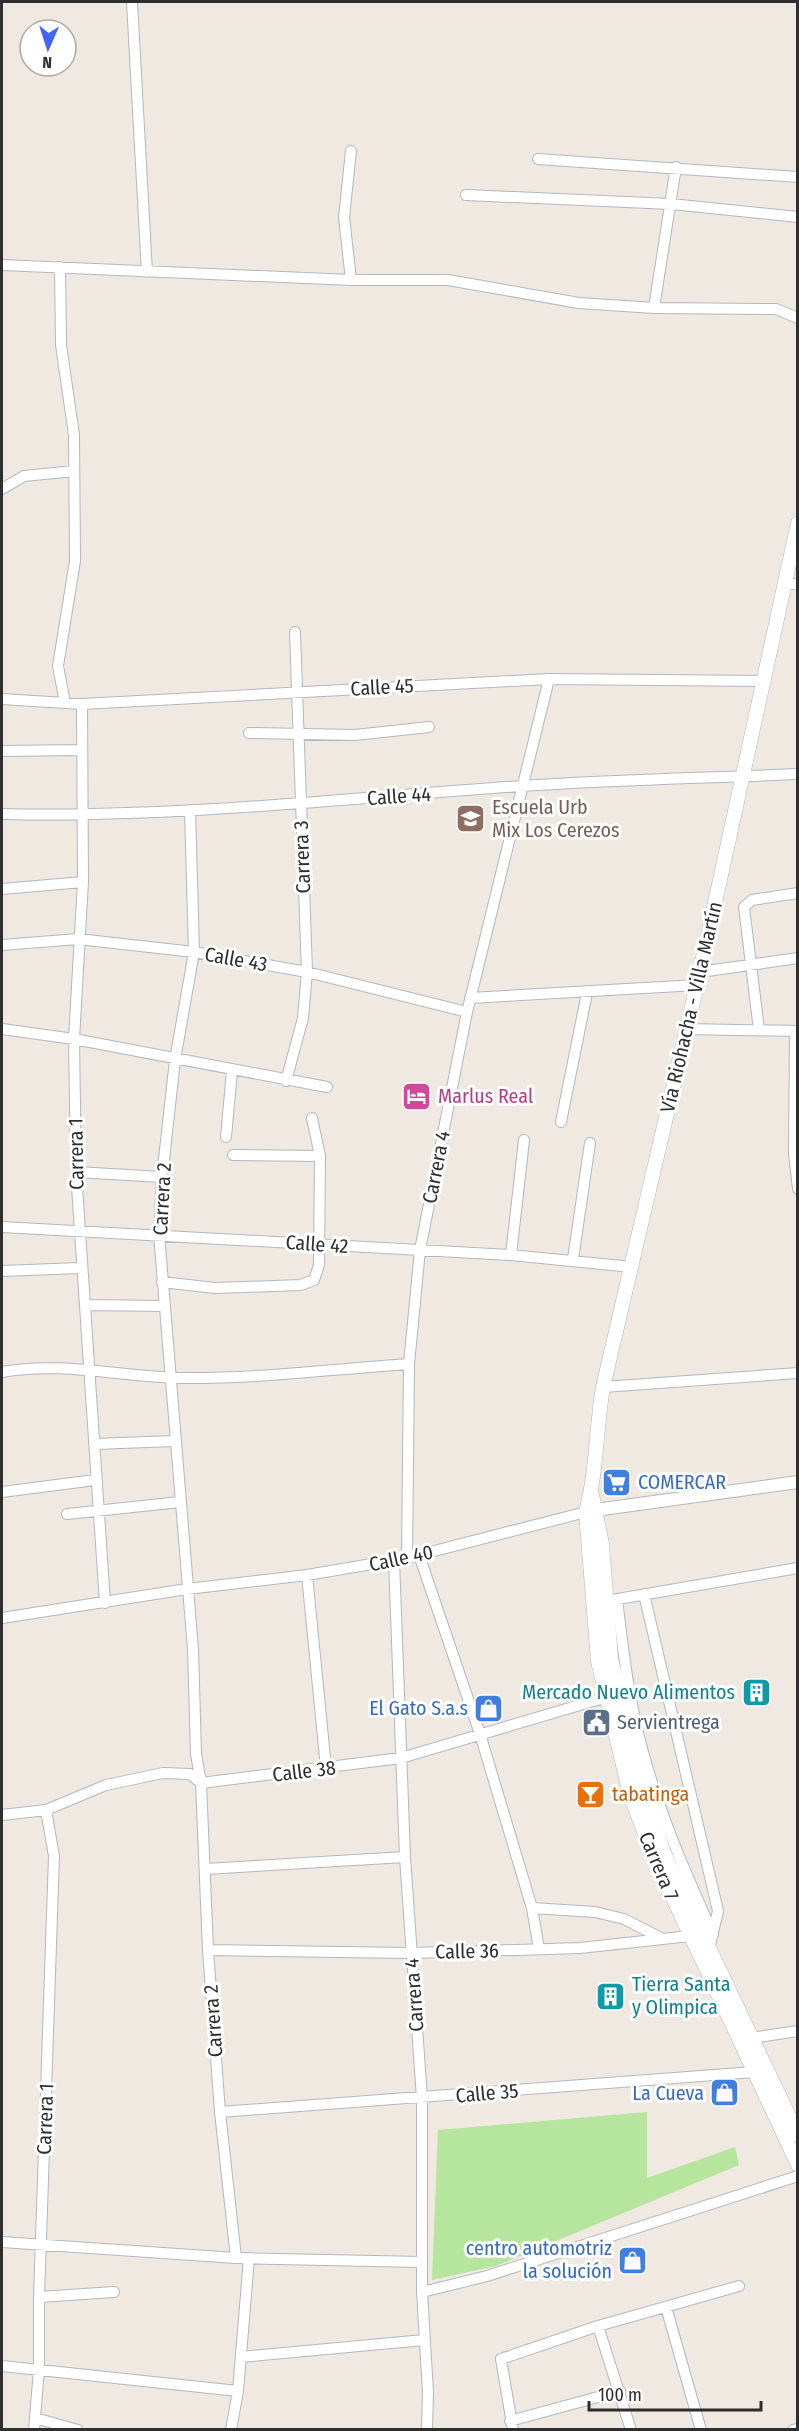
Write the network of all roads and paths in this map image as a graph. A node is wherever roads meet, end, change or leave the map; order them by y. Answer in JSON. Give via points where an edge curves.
{"nodes":[{"id":1,"x":132,"y":2,"type":"edge"},
{"id":2,"x":351,"y":151,"type":"dead end"},
{"id":3,"x":538,"y":159,"type":"dead end"},
{"id":4,"x":676,"y":168,"type":"junction"},
{"id":5,"x":798,"y":177,"type":"edge"},
{"id":6,"x":466,"y":195,"type":"dead end"},
{"id":7,"x":671,"y":204,"type":"junction"},
{"id":8,"x":798,"y":217,"type":"edge"},
{"id":9,"x":2,"y":265,"type":"edge"},
{"id":10,"x":60,"y":267,"type":"junction"},
{"id":11,"x":147,"y":272,"type":"junction"},
{"id":12,"x":351,"y":280,"type":"junction"},
{"id":13,"x":654,"y":308,"type":"junction"},
{"id":14,"x":798,"y":318,"type":"edge"},
{"id":15,"x":74,"y":471,"type":"junction"},
{"id":16,"x":2,"y":489,"type":"edge"},
{"id":17,"x":798,"y":523,"type":"edge"},
{"id":18,"x":791,"y":584,"type":"edge"},
{"id":19,"x":296,"y":632,"type":"dead end"},
{"id":20,"x":549,"y":679,"type":"junction"},
{"id":21,"x":764,"y":681,"type":"junction"},
{"id":22,"x":297,"y":692,"type":"junction"},
{"id":23,"x":2,"y":699,"type":"edge"},
{"id":24,"x":65,"y":703,"type":"junction"},
{"id":25,"x":82,"y":704,"type":"junction"},
{"id":26,"x":429,"y":728,"type":"dead end"},
{"id":27,"x":249,"y":733,"type":"dead end"},
{"id":28,"x":300,"y":735,"type":"junction"},
{"id":29,"x":81,"y":750,"type":"junction"},
{"id":30,"x":2,"y":751,"type":"edge"},
{"id":31,"x":798,"y":774,"type":"edge"},
{"id":32,"x":743,"y":777,"type":"junction"},
{"id":33,"x":524,"y":786,"type":"junction"},
{"id":34,"x":300,"y":804,"type":"junction"},
{"id":35,"x":189,"y":810,"type":"junction"},
{"id":36,"x":2,"y":814,"type":"edge"},
{"id":37,"x":83,"y":816,"type":"junction"},
{"id":38,"x":82,"y":882,"type":"junction"},
{"id":39,"x":2,"y":890,"type":"edge"},
{"id":40,"x":798,"y":893,"type":"edge"},
{"id":41,"x":78,"y":939,"type":"junction"},
{"id":42,"x":2,"y":945,"type":"edge"},
{"id":43,"x":194,"y":952,"type":"junction"},
{"id":44,"x":798,"y":958,"type":"edge"},
{"id":45,"x":750,"y":965,"type":"junction"},
{"id":46,"x":307,"y":972,"type":"junction"},
{"id":47,"x":699,"y":979,"type":"junction"},
{"id":48,"x":587,"y":993,"type":"junction"},
{"id":49,"x":470,"y":998,"type":"junction"},
{"id":50,"x":467,"y":1012,"type":"junction"},
{"id":51,"x":2,"y":1029,"type":"edge"},
{"id":52,"x":685,"y":1029,"type":"junction"},
{"id":53,"x":759,"y":1030,"type":"junction"},
{"id":54,"x":796,"y":1031,"type":"edge"},
{"id":55,"x":74,"y":1039,"type":"junction"},
{"id":56,"x":175,"y":1060,"type":"junction"},
{"id":57,"x":232,"y":1071,"type":"junction"},
{"id":58,"x":286,"y":1081,"type":"junction"},
{"id":59,"x":327,"y":1087,"type":"dead end"},
{"id":60,"x":312,"y":1118,"type":"dead end"},
{"id":61,"x":561,"y":1122,"type":"dead end"},
{"id":62,"x":226,"y":1137,"type":"dead end"},
{"id":63,"x":524,"y":1140,"type":"dead end"},
{"id":64,"x":590,"y":1143,"type":"dead end"},
{"id":65,"x":796,"y":1153,"type":"edge"},
{"id":66,"x":233,"y":1155,"type":"dead end"},
{"id":67,"x":320,"y":1156,"type":"junction"},
{"id":68,"x":76,"y":1172,"type":"junction"},
{"id":69,"x":162,"y":1177,"type":"junction"},
{"id":70,"x":798,"y":1189,"type":"edge"},
{"id":71,"x":2,"y":1227,"type":"edge"},
{"id":72,"x":78,"y":1230,"type":"junction"},
{"id":73,"x":159,"y":1234,"type":"junction"},
{"id":74,"x":318,"y":1244,"type":"junction"},
{"id":75,"x":420,"y":1250,"type":"junction"},
{"id":76,"x":511,"y":1255,"type":"junction"},
{"id":77,"x":573,"y":1259,"type":"junction"},
{"id":78,"x":632,"y":1267,"type":"junction"},
{"id":79,"x":80,"y":1268,"type":"junction"},
{"id":80,"x":2,"y":1271,"type":"edge"},
{"id":81,"x":162,"y":1282,"type":"junction"},
{"id":82,"x":85,"y":1305,"type":"junction"},
{"id":83,"x":164,"y":1306,"type":"junction"},
{"id":84,"x":409,"y":1364,"type":"junction"},
{"id":85,"x":88,"y":1369,"type":"junction"},
{"id":86,"x":2,"y":1372,"type":"edge"},
{"id":87,"x":798,"y":1373,"type":"edge"},
{"id":88,"x":170,"y":1377,"type":"junction"},
{"id":89,"x":603,"y":1387,"type":"junction"},
{"id":90,"x":175,"y":1441,"type":"junction"},
{"id":91,"x":94,"y":1444,"type":"junction"},
{"id":92,"x":95,"y":1480,"type":"junction"},
{"id":93,"x":798,"y":1482,"type":"edge"},
{"id":94,"x":2,"y":1492,"type":"edge"},
{"id":95,"x":180,"y":1502,"type":"junction"},
{"id":96,"x":98,"y":1511,"type":"junction"},
{"id":97,"x":592,"y":1511,"type":"junction"},
{"id":98,"x":67,"y":1514,"type":"dead end"},
{"id":99,"x":413,"y":1557,"type":"junction"},
{"id":100,"x":394,"y":1560,"type":"junction"},
{"id":101,"x":798,"y":1568,"type":"edge"},
{"id":102,"x":307,"y":1575,"type":"junction"},
{"id":103,"x":187,"y":1589,"type":"junction"},
{"id":104,"x":644,"y":1594,"type":"junction"},
{"id":105,"x":605,"y":1601,"type":"junction"},
{"id":106,"x":105,"y":1603,"type":"junction"},
{"id":107,"x":2,"y":1618,"type":"edge"},
{"id":108,"x":607,"y":1697,"type":"junction"},
{"id":109,"x":480,"y":1734,"type":"junction"},
{"id":110,"x":402,"y":1758,"type":"junction"},
{"id":111,"x":327,"y":1768,"type":"junction"},
{"id":112,"x":201,"y":1783,"type":"junction"},
{"id":113,"x":46,"y":1810,"type":"junction"},
{"id":114,"x":2,"y":1815,"type":"edge"},
{"id":115,"x":405,"y":1857,"type":"junction"},
{"id":116,"x":205,"y":1869,"type":"junction"},
{"id":117,"x":532,"y":1908,"type":"junction"},
{"id":118,"x":713,"y":1935,"type":"junction"},
{"id":119,"x":690,"y":1936,"type":"junction"},
{"id":120,"x":663,"y":1939,"type":"junction"},
{"id":121,"x":539,"y":1949,"type":"junction"},
{"id":122,"x":709,"y":1949,"type":"junction"},
{"id":123,"x":208,"y":1950,"type":"junction"},
{"id":124,"x":411,"y":1953,"type":"junction"},
{"id":125,"x":798,"y":2031,"type":"edge"},
{"id":126,"x":745,"y":2039,"type":"junction"},
{"id":127,"x":754,"y":2072,"type":"junction"},
{"id":128,"x":422,"y":2098,"type":"junction"},
{"id":129,"x":220,"y":2112,"type":"junction"},
{"id":130,"x":798,"y":2135,"type":"edge"},
{"id":131,"x":798,"y":2165,"type":"edge"},
{"id":132,"x":798,"y":2176,"type":"edge"},
{"id":133,"x":2,"y":2242,"type":"edge"},
{"id":134,"x":41,"y":2243,"type":"junction"},
{"id":135,"x":236,"y":2258,"type":"junction"},
{"id":136,"x":249,"y":2258,"type":"junction"},
{"id":137,"x":422,"y":2262,"type":"junction"},
{"id":138,"x":739,"y":2286,"type":"dead end"},
{"id":139,"x":114,"y":2292,"type":"dead end"},
{"id":140,"x":422,"y":2292,"type":"junction"},
{"id":141,"x":39,"y":2297,"type":"junction"},
{"id":142,"x":666,"y":2307,"type":"junction"},
{"id":143,"x":598,"y":2326,"type":"junction"},
{"id":144,"x":424,"y":2340,"type":"junction"},
{"id":145,"x":241,"y":2357,"type":"junction"},
{"id":146,"x":2,"y":2366,"type":"edge"},
{"id":147,"x":39,"y":2369,"type":"junction"},
{"id":148,"x":238,"y":2391,"type":"junction"},
{"id":149,"x":620,"y":2391,"type":"junction"},
{"id":150,"x":35,"y":2424,"type":"edge"},
{"id":151,"x":511,"y":2425,"type":"edge"},
{"id":152,"x":78,"y":2430,"type":"edge"},
{"id":153,"x":231,"y":2430,"type":"edge"},
{"id":154,"x":427,"y":2430,"type":"edge"},
{"id":155,"x":631,"y":2430,"type":"edge"},
{"id":156,"x":701,"y":2430,"type":"edge"}],
"edges":[{"from":1,"to":11,"type":"street"},
{"from":2,"to":12,"type":"street","via":[[344,217]]},
{"from":3,"to":4,"type":"street"},
{"from":4,"to":5,"type":"street"},
{"from":4,"to":7,"type":"street"},
{"from":6,"to":7,"type":"street"},
{"from":7,"to":8,"type":"street"},
{"from":7,"to":13,"type":"street"},
{"from":9,"to":10,"type":"street"},
{"from":10,"to":11,"type":"street"},
{"from":10,"to":15,"type":"street","via":[[61,345],[74,435]]},
{"from":11,"to":12,"type":"street"},
{"from":12,"to":13,"type":"street","via":[[448,280],[579,303]]},
{"from":13,"to":14,"type":"street","via":[[776,309]]},
{"from":15,"to":16,"type":"street","via":[[34,474]]},
{"from":15,"to":24,"type":"street","via":[[75,561],[58,666]]},
{"from":17,"to":18,"type":"main road","name":"Vía Riohacha - Villa Martín"},
{"from":18,"to":21,"type":"main road","name":"Vía Riohacha - Villa Martín"},
{"from":19,"to":22,"type":"street","name":"Carrera 3"},
{"from":20,"to":21,"type":"street","name":"Calle 45"},
{"from":20,"to":22,"type":"street","name":"Calle 45"},
{"from":20,"to":33,"type":"street","name":"Carrera 4"},
{"from":21,"to":32,"type":"main road","name":"Vía Riohacha - Villa Martín"},
{"from":22,"to":25,"type":"street","name":"Calle 45"},
{"from":22,"to":28,"type":"street","name":"Carrera 3"},
{"from":23,"to":24,"type":"street","name":"Calle 45"},
{"from":24,"to":25,"type":"street","name":"Calle 45"},
{"from":25,"to":29,"type":"street","name":"Carrera 1"},
{"from":26,"to":28,"type":"street"},
{"from":27,"to":28,"type":"street"},
{"from":28,"to":34,"type":"street","name":"Carrera 3"},
{"from":29,"to":30,"type":"street"},
{"from":29,"to":37,"type":"street","name":"Carrera 1"},
{"from":31,"to":32,"type":"street","name":"Calle 44"},
{"from":32,"to":33,"type":"street","name":"Calle 44"},
{"from":32,"to":47,"type":"main road","name":"Vía Riohacha - Villa Martín"},
{"from":33,"to":34,"type":"street","name":"Calle 44"},
{"from":33,"to":49,"type":"street","name":"Carrera 4"},
{"from":34,"to":35,"type":"street","name":"Calle 44"},
{"from":34,"to":46,"type":"street","name":"Carrera 3"},
{"from":35,"to":37,"type":"street","name":"Calle 44"},
{"from":35,"to":43,"type":"street","name":"Carrera 2"},
{"from":36,"to":37,"type":"street","name":"Calle 44"},
{"from":37,"to":38,"type":"street","name":"Carrera 1"},
{"from":38,"to":39,"type":"street"},
{"from":38,"to":41,"type":"street","name":"Carrera 1"},
{"from":40,"to":45,"type":"street","via":[[747,902],[744,907]]},
{"from":41,"to":42,"type":"street","name":"Calle 43"},
{"from":41,"to":43,"type":"street","name":"Calle 43"},
{"from":41,"to":55,"type":"street","name":"Carrera 1"},
{"from":43,"to":46,"type":"street","name":"Calle 43"},
{"from":43,"to":56,"type":"street","name":"Carrera 2"},
{"from":44,"to":45,"type":"street"},
{"from":45,"to":47,"type":"street"},
{"from":45,"to":53,"type":"street"},
{"from":46,"to":50,"type":"street","name":"Calle 43"},
{"from":46,"to":58,"type":"street","name":"Carrera 3","via":[[303,1018]]},
{"from":47,"to":48,"type":"street"},
{"from":47,"to":52,"type":"main road","name":"Vía Riohacha - Villa Martín"},
{"from":48,"to":49,"type":"street"},
{"from":48,"to":61,"type":"street"},
{"from":49,"to":50,"type":"street","name":"Carrera 4"},
{"from":50,"to":75,"type":"street","name":"Carrera 4"},
{"from":51,"to":55,"type":"street"},
{"from":52,"to":53,"type":"street"},
{"from":52,"to":78,"type":"main road","name":"Vía Riohacha - Villa Martín"},
{"from":53,"to":54,"type":"street"},
{"from":54,"to":65,"type":"street"},
{"from":55,"to":56,"type":"street"},
{"from":55,"to":68,"type":"street","name":"Carrera 1"},
{"from":56,"to":57,"type":"street"},
{"from":56,"to":69,"type":"street","name":"Carrera 2"},
{"from":57,"to":58,"type":"street"},
{"from":57,"to":62,"type":"street"},
{"from":58,"to":59,"type":"street"},
{"from":60,"to":67,"type":"street"},
{"from":63,"to":76,"type":"street"},
{"from":64,"to":77,"type":"street"},
{"from":65,"to":70,"type":"street"},
{"from":66,"to":67,"type":"street"},
{"from":67,"to":74,"type":"street"},
{"from":68,"to":69,"type":"street"},
{"from":68,"to":72,"type":"street","name":"Carrera 1"},
{"from":69,"to":73,"type":"street","name":"Carrera 2"},
{"from":71,"to":72,"type":"street","name":"Calle 42"},
{"from":72,"to":73,"type":"street","name":"Calle 42"},
{"from":72,"to":79,"type":"street","name":"Carrera 1"},
{"from":73,"to":74,"type":"street","name":"Calle 42"},
{"from":73,"to":81,"type":"street","name":"Carrera 2"},
{"from":74,"to":75,"type":"street","name":"Calle 42"},
{"from":74,"to":81,"type":"street","via":[[319,1265],[314,1280],[301,1285],[215,1288]]},
{"from":75,"to":76,"type":"street","name":"Calle 42"},
{"from":75,"to":84,"type":"street","name":"Carrera 4"},
{"from":76,"to":77,"type":"street","name":"Calle 42"},
{"from":77,"to":78,"type":"street","name":"Calle 42"},
{"from":78,"to":89,"type":"main road","name":"Vía Riohacha - Villa Martín"},
{"from":79,"to":80,"type":"street"},
{"from":79,"to":82,"type":"street","name":"Carrera 1"},
{"from":81,"to":83,"type":"street","name":"Carrera 2"},
{"from":82,"to":83,"type":"street"},
{"from":82,"to":85,"type":"street","name":"Carrera 1"},
{"from":83,"to":88,"type":"street","name":"Carrera 2"},
{"from":84,"to":88,"type":"street","via":[[231,1378]]},
{"from":84,"to":99,"type":"street","name":"Carrera 4"},
{"from":85,"to":86,"type":"street","via":[[29,1367]]},
{"from":85,"to":88,"type":"street"},
{"from":85,"to":91,"type":"street","name":"Carrera 1"},
{"from":87,"to":89,"type":"street"},
{"from":88,"to":90,"type":"street","name":"Carrera 2"},
{"from":89,"to":97,"type":"main road","name":"Vía Riohacha - Villa Martín"},
{"from":90,"to":91,"type":"street"},
{"from":90,"to":95,"type":"street","name":"Carrera 2"},
{"from":91,"to":92,"type":"street","name":"Carrera 1"},
{"from":92,"to":94,"type":"street"},
{"from":92,"to":96,"type":"street","name":"Carrera 1"},
{"from":93,"to":97,"type":"street","name":"Calle 40"},
{"from":95,"to":96,"type":"street"},
{"from":95,"to":103,"type":"street","name":"Carrera 2"},
{"from":96,"to":98,"type":"street"},
{"from":96,"to":106,"type":"street","name":"Carrera 1"},
{"from":97,"to":99,"type":"street","name":"Calle 40"},
{"from":97,"to":105,"type":"main road","name":"Carrera 7"},
{"from":99,"to":100,"type":"street","name":"Calle 40"},
{"from":99,"to":109,"type":"street","name":"Carrera 4"},
{"from":100,"to":102,"type":"street","name":"Calle 40"},
{"from":100,"to":110,"type":"street","name":"Carrera 4"},
{"from":101,"to":104,"type":"street"},
{"from":102,"to":103,"type":"street","name":"Calle 40"},
{"from":102,"to":111,"type":"street"},
{"from":103,"to":106,"type":"street","name":"Calle 40"},
{"from":103,"to":112,"type":"street","name":"Carrera 2"},
{"from":104,"to":105,"type":"street"},
{"from":104,"to":118,"type":"street","via":[[716,1899]]},
{"from":105,"to":108,"type":"main road","name":"Carrera 7","via":[[598,1661]]},
{"from":105,"to":118,"type":"street","via":[[624,1653],[642,1750],[669,1835]]},
{"from":105,"to":122,"type":"main road","name":"Carrera 7","via":[[611,1659],[642,1788],[664,1853]]},
{"from":106,"to":107,"type":"street","name":"Calle 40"},
{"from":108,"to":109,"type":"street","name":"Calle 38"},
{"from":108,"to":119,"type":"main road","name":"Carrera 7","via":[[634,1804]]},
{"from":109,"to":110,"type":"street","name":"Calle 38"},
{"from":109,"to":117,"type":"street","name":"Carrera 4"},
{"from":110,"to":111,"type":"street","name":"Calle 38"},
{"from":110,"to":115,"type":"street","name":"Carrera 4"},
{"from":111,"to":112,"type":"street","name":"Calle 38"},
{"from":112,"to":113,"type":"street","name":"Calle 38","via":[[190,1774],[163,1773],[106,1785]]},
{"from":112,"to":116,"type":"street","name":"Carrera 2"},
{"from":113,"to":114,"type":"street","name":"Calle 38"},
{"from":113,"to":134,"type":"street","name":"Carrera 1","via":[[54,1856]]},
{"from":115,"to":116,"type":"street"},
{"from":115,"to":124,"type":"street","name":"Carrera 4"},
{"from":116,"to":123,"type":"street","name":"Carrera 2"},
{"from":117,"to":120,"type":"street","via":[[595,1912],[624,1919]]},
{"from":117,"to":121,"type":"street","name":"Carrera 4"},
{"from":118,"to":122,"type":"street"},
{"from":119,"to":120,"type":"street","name":"Calle 36"},
{"from":119,"to":126,"type":"main road","name":"Carrera 7"},
{"from":120,"to":121,"type":"street","name":"Calle 36"},
{"from":121,"to":124,"type":"street","name":"Calle 36"},
{"from":122,"to":126,"type":"main road","name":"Carrera 7"},
{"from":123,"to":124,"type":"street","name":"Calle 36"},
{"from":123,"to":129,"type":"street","name":"Carrera 2"},
{"from":124,"to":128,"type":"street","name":"Carrera 4"},
{"from":125,"to":126,"type":"street"},
{"from":126,"to":127,"type":"main road","name":"Carrera 7"},
{"from":126,"to":130,"type":"main road","name":"Carrera 7"},
{"from":127,"to":128,"type":"street","name":"Calle 35"},
{"from":127,"to":131,"type":"main road","name":"Carrera 7"},
{"from":128,"to":129,"type":"street","name":"Calle 35"},
{"from":128,"to":137,"type":"street","name":"Carrera 4"},
{"from":129,"to":135,"type":"street","name":"Carrera 2"},
{"from":132,"to":140,"type":"street","via":[[487,2276]]},
{"from":133,"to":134,"type":"street"},
{"from":134,"to":135,"type":"street"},
{"from":134,"to":141,"type":"street","name":"Carrera 1"},
{"from":135,"to":136,"type":"street"},
{"from":136,"to":137,"type":"street"},
{"from":136,"to":145,"type":"street"},
{"from":137,"to":140,"type":"street","name":"Carrera 4"},
{"from":138,"to":142,"type":"street"},
{"from":139,"to":141,"type":"street"},
{"from":140,"to":144,"type":"street","name":"Carrera 4"},
{"from":141,"to":147,"type":"street","name":"Carrera 1"},
{"from":142,"to":143,"type":"street"},
{"from":142,"to":156,"type":"street"},
{"from":143,"to":149,"type":"street"},
{"from":143,"to":151,"type":"street","via":[[501,2359]]},
{"from":144,"to":145,"type":"street"},
{"from":144,"to":154,"type":"street","name":"Carrera 4"},
{"from":145,"to":148,"type":"street"},
{"from":146,"to":147,"type":"street"},
{"from":147,"to":148,"type":"street"},
{"from":147,"to":150,"type":"street","name":"Carrera 1"},
{"from":148,"to":153,"type":"street"},
{"from":149,"to":151,"type":"street"},
{"from":149,"to":155,"type":"street"},
{"from":150,"to":152,"type":"street"}]}
